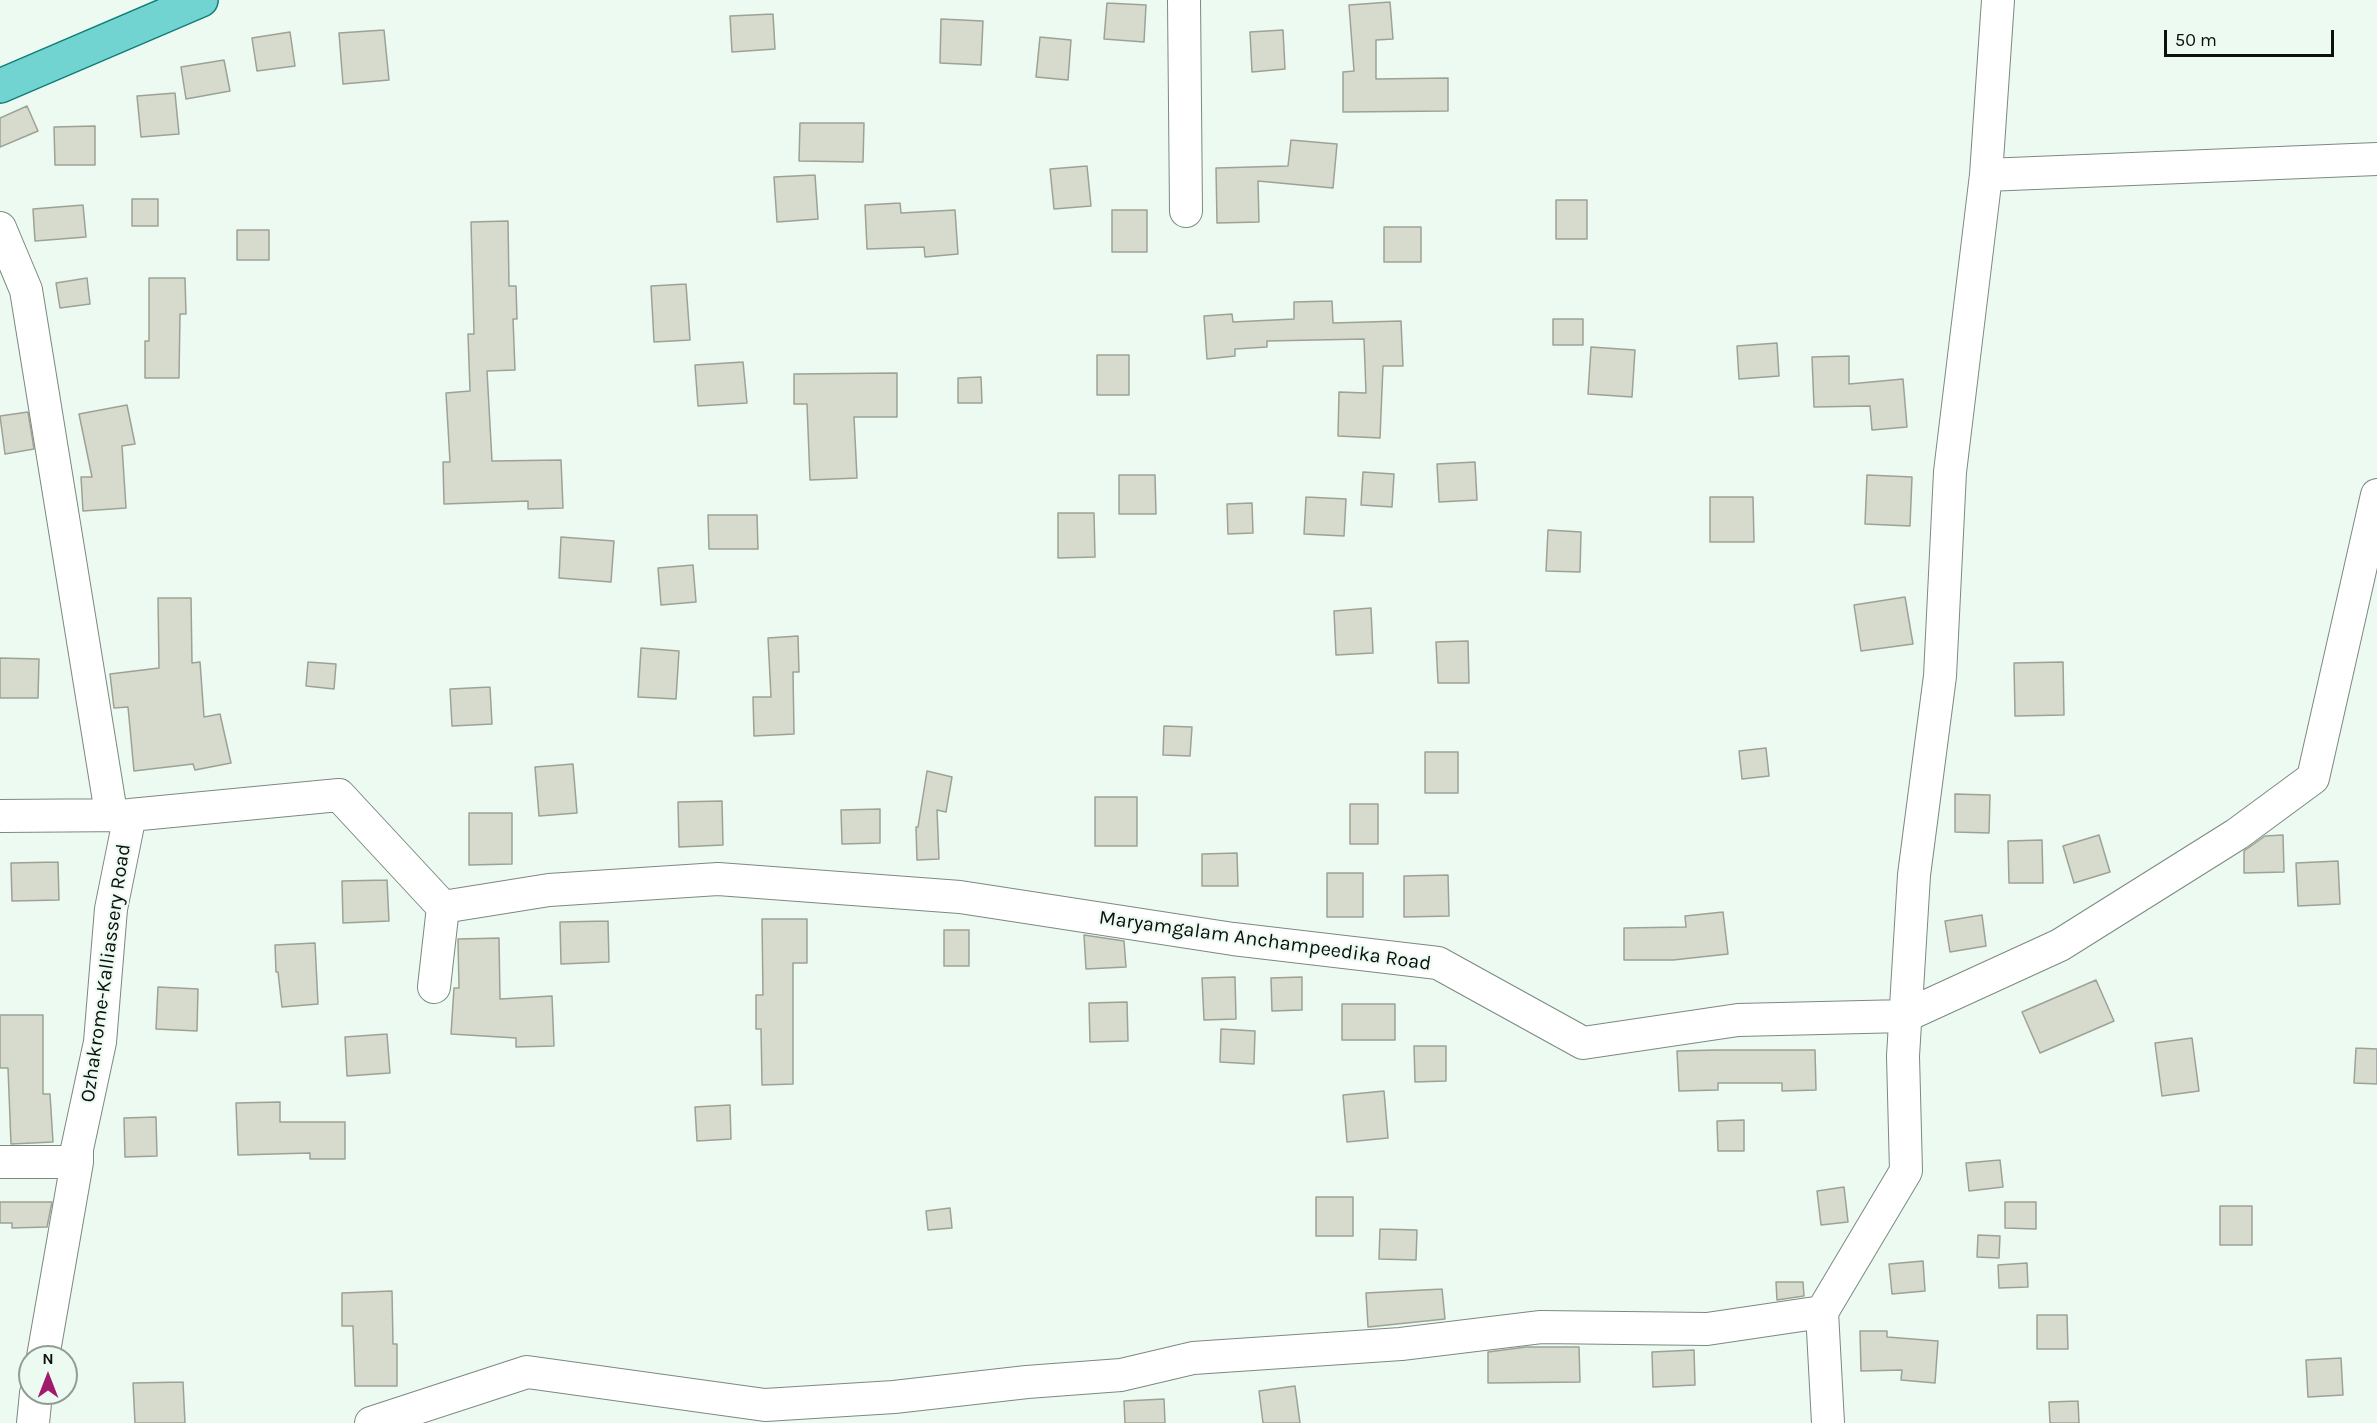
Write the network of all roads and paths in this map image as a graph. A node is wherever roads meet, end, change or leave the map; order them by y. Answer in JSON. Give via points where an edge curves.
{"nodes":[{"id":1,"x":201,"y":0,"type":"edge"},
{"id":2,"x":1184,"y":0,"type":"edge"},
{"id":3,"x":1998,"y":0,"type":"edge"},
{"id":4,"x":0,"y":86,"type":"edge"},
{"id":5,"x":2377,"y":159,"type":"edge"},
{"id":6,"x":1986,"y":175,"type":"junction"},
{"id":7,"x":1186,"y":211,"type":"dead end"},
{"id":8,"x":0,"y":228,"type":"edge"},
{"id":9,"x":2377,"y":495,"type":"edge"},
{"id":10,"x":120,"y":814,"type":"junction"},
{"id":11,"x":0,"y":816,"type":"edge"},
{"id":12,"x":443,"y":907,"type":"junction"},
{"id":13,"x":434,"y":987,"type":"dead end"},
{"id":14,"x":1905,"y":1016,"type":"junction"},
{"id":15,"x":0,"y":1162,"type":"edge"},
{"id":16,"x":77,"y":1162,"type":"junction"},
{"id":17,"x":1822,"y":1312,"type":"junction"},
{"id":18,"x":45,"y":1345,"type":"edge"},
{"id":19,"x":35,"y":1405,"type":"edge"},
{"id":20,"x":33,"y":1423,"type":"edge"},
{"id":21,"x":370,"y":1423,"type":"edge"},
{"id":22,"x":1828,"y":1423,"type":"edge"}],
"edges":[{"from":1,"to":4,"type":"main road"},
{"from":2,"to":7,"type":"street"},
{"from":3,"to":6,"type":"street"},
{"from":5,"to":6,"type":"street"},
{"from":6,"to":14,"type":"street","via":[[1950,472],[1940,675],[1914,875]]},
{"from":8,"to":10,"type":"street","via":[[26,290]]},
{"from":9,"to":14,"type":"street","name":"Maryamgalam Anchampeedika Road","via":[[2313,778],[2237,834],[2060,945]]},
{"from":10,"to":11,"type":"street"},
{"from":10,"to":12,"type":"street","via":[[339,795]]},
{"from":10,"to":16,"type":"street","name":"Ozhakrome-Kalliassery Road","via":[[100,1042]]},
{"from":12,"to":13,"type":"street"},
{"from":12,"to":14,"type":"street","name":"Maryamgalam Anchampeedika Road","via":[[549,890],[718,879],[960,897],[1233,939],[1438,963],[1583,1043],[1738,1020]]},
{"from":14,"to":17,"type":"street","via":[[1906,1171]]},
{"from":15,"to":16,"type":"street"},
{"from":16,"to":18,"type":"street","name":"Ozhakrome-Kalliassery Road"},
{"from":17,"to":21,"type":"street","via":[[1707,1329],[1542,1327],[1401,1344],[1193,1358],[1121,1375],[765,1405],[527,1372]]},
{"from":17,"to":22,"type":"street"},
{"from":19,"to":20,"type":"street"}]}
